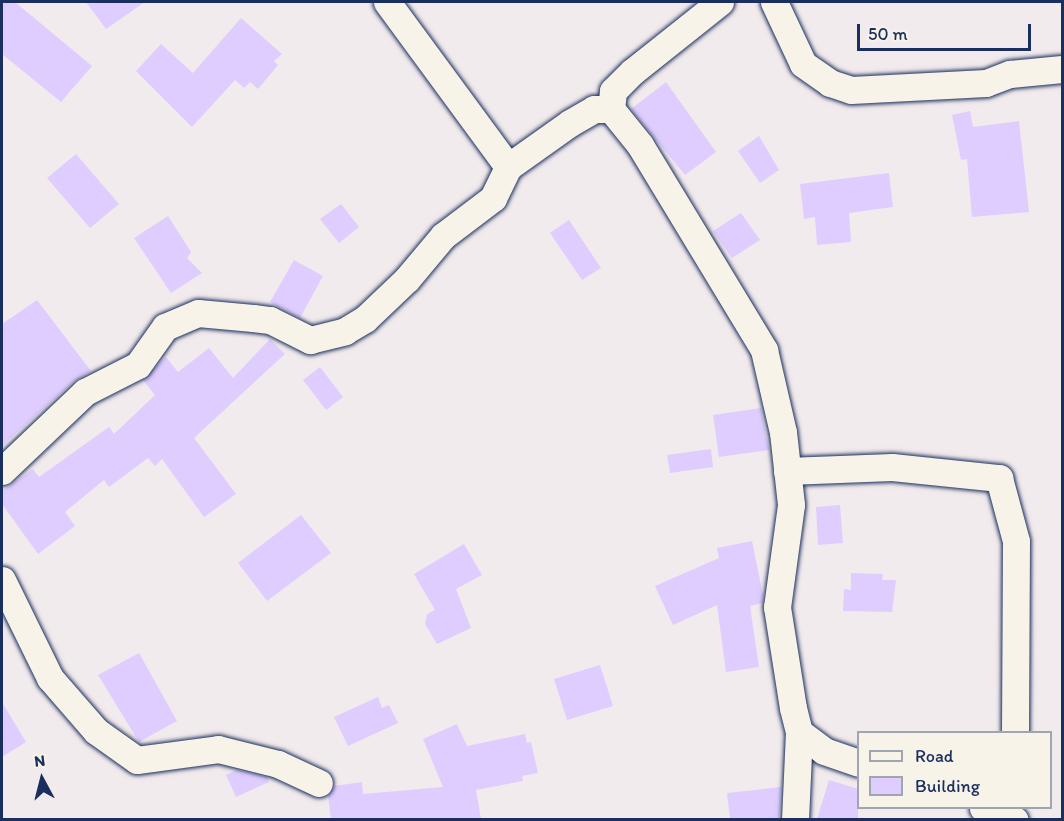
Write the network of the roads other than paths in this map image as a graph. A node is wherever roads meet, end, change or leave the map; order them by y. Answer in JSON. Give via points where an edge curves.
{"nodes":[{"id":1,"x":387,"y":2,"type":"edge"},
{"id":2,"x":720,"y":2,"type":"edge"},
{"id":3,"x":774,"y":2,"type":"edge"},
{"id":4,"x":1062,"y":69,"type":"edge"},
{"id":5,"x":611,"y":109,"type":"junction"},
{"id":6,"x":508,"y":167,"type":"junction"},
{"id":7,"x":2,"y":471,"type":"edge"},
{"id":8,"x":787,"y":471,"type":"junction"},
{"id":9,"x":2,"y":580,"type":"edge"},
{"id":10,"x":1015,"y":731,"type":"edge"},
{"id":11,"x":799,"y":732,"type":"junction"},
{"id":12,"x":857,"y":763,"type":"edge"},
{"id":13,"x":319,"y":783,"type":"dead end"},
{"id":14,"x":991,"y":809,"type":"edge"},
{"id":15,"x":1014,"y":815,"type":"edge"},
{"id":16,"x":795,"y":819,"type":"edge"}],
"edges":[{"from":1,"to":6,"type":"street"},
{"from":2,"to":5,"type":"street","via":[[632,72],[613,91]]},
{"from":3,"to":4,"type":"street","via":[[802,64],[851,90],[986,83],[1010,74]]},
{"from":5,"to":6,"type":"street","via":[[594,109]]},
{"from":5,"to":8,"type":"street","via":[[640,145],[764,350],[783,432]]},
{"from":6,"to":7,"type":"street","via":[[493,198],[443,236],[407,279],[365,319],[326,338],[310,340],[270,320],[198,313],[165,327],[138,365],[85,392]]},
{"from":8,"to":10,"type":"street","via":[[892,467],[999,478],[1016,541]]},
{"from":8,"to":11,"type":"street","via":[[791,505],[777,607]]},
{"from":9,"to":13,"type":"street","via":[[50,678],[96,731],[137,760],[218,749],[278,764]]},
{"from":11,"to":12,"type":"street","via":[[824,751]]},
{"from":11,"to":16,"type":"street"},
{"from":14,"to":15,"type":"street"}]}
